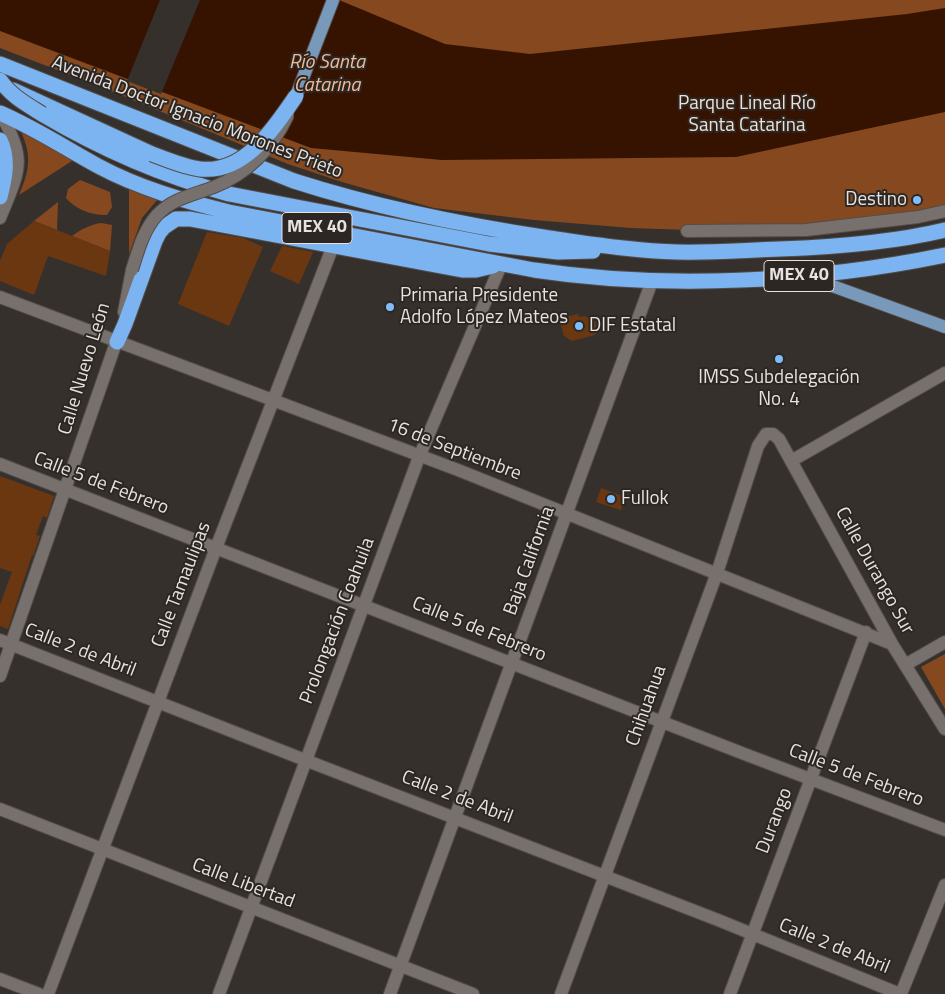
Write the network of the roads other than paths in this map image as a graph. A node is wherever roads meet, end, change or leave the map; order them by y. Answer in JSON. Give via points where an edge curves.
{"nodes":[{"id":1,"x":333,"y":0,"type":"edge"},
{"id":2,"x":0,"y":64,"type":"edge"},
{"id":3,"x":0,"y":80,"type":"edge"},
{"id":4,"x":0,"y":85,"type":"edge"},
{"id":5,"x":296,"y":96,"type":"junction"},
{"id":6,"x":0,"y":113,"type":"edge"},
{"id":7,"x":0,"y":140,"type":"edge"},
{"id":8,"x":0,"y":198,"type":"edge"},
{"id":9,"x":945,"y":211,"type":"edge"},
{"id":10,"x":1,"y":216,"type":"edge"},
{"id":11,"x":945,"y":230,"type":"edge"},
{"id":12,"x":687,"y":231,"type":"dead end"},
{"id":13,"x":333,"y":246,"type":"junction"},
{"id":14,"x":623,"y":248,"type":"junction"},
{"id":15,"x":945,"y":255,"type":"edge"},
{"id":16,"x":499,"y":264,"type":"junction"},
{"id":17,"x":803,"y":275,"type":"junction"},
{"id":18,"x":652,"y":281,"type":"junction"},
{"id":19,"x":0,"y":297,"type":"edge"},
{"id":20,"x":945,"y":327,"type":"edge"},
{"id":21,"x":117,"y":342,"type":"junction"},
{"id":22,"x":945,"y":373,"type":"edge"},
{"id":23,"x":273,"y":400,"type":"junction"},
{"id":24,"x":769,"y":434,"type":"joint"},
{"id":25,"x":419,"y":457,"type":"junction"},
{"id":26,"x":791,"y":461,"type":"junction"},
{"id":27,"x":0,"y":464,"type":"edge"},
{"id":28,"x":65,"y":490,"type":"junction"},
{"id":29,"x":568,"y":515,"type":"junction"},
{"id":30,"x":216,"y":548,"type":"junction"},
{"id":31,"x":717,"y":573,"type":"junction"},
{"id":32,"x":364,"y":604,"type":"junction"},
{"id":33,"x":866,"y":632,"type":"junction"},
{"id":34,"x":6,"y":642,"type":"edge"},
{"id":35,"x":945,"y":642,"type":"edge"},
{"id":36,"x":892,"y":644,"type":"junction"},
{"id":37,"x":512,"y":664,"type":"junction"},
{"id":38,"x":905,"y":665,"type":"junction"},
{"id":39,"x":0,"y":676,"type":"edge"},
{"id":40,"x":158,"y":702,"type":"junction"},
{"id":41,"x":661,"y":721,"type":"junction"},
{"id":42,"x":945,"y":729,"type":"edge"},
{"id":43,"x":305,"y":760,"type":"junction"},
{"id":44,"x":811,"y":780,"type":"junction"},
{"id":45,"x":0,"y":809,"type":"edge"},
{"id":46,"x":455,"y":818,"type":"junction"},
{"id":47,"x":945,"y":830,"type":"edge"},
{"id":48,"x":102,"y":849,"type":"junction"},
{"id":49,"x":605,"y":876,"type":"junction"},
{"id":50,"x":945,"y":885,"type":"edge"},
{"id":51,"x":251,"y":908,"type":"junction"},
{"id":52,"x":754,"y":934,"type":"junction"},
{"id":53,"x":401,"y":966,"type":"junction"},
{"id":54,"x":0,"y":978,"type":"edge"},
{"id":55,"x":39,"y":994,"type":"edge"},
{"id":56,"x":48,"y":994,"type":"edge"},
{"id":57,"x":219,"y":994,"type":"edge"},
{"id":58,"x":390,"y":994,"type":"edge"},
{"id":59,"x":473,"y":994,"type":"edge"},
{"id":60,"x":561,"y":994,"type":"edge"},
{"id":61,"x":730,"y":994,"type":"edge"},
{"id":62,"x":900,"y":994,"type":"edge"}],
"edges":[{"from":1,"to":5,"type":"main road"},
{"from":2,"to":14,"type":"highway","name":"Avenida Doctor Ignacio Morones Prieto","number":"MEX 40","via":[[221,153],[338,195],[399,211],[498,230]]},
{"from":3,"to":14,"type":"highway","bridge":true,"via":[[17,99],[85,138],[138,164],[229,194],[489,244],[558,252]]},
{"from":4,"to":5,"type":"highway","bridge":true,"via":[[152,154],[200,169],[224,167],[237,161],[272,130]]},
{"from":5,"to":21,"type":"street","name":"Calle Nuevo León","bridge":true,"via":[[272,144],[250,166],[225,182],[178,199],[156,216],[140,244]]},
{"from":6,"to":10,"type":"street","via":[[18,156],[16,178]]},
{"from":6,"to":16,"type":"highway","number":"MEX 40","via":[[100,167],[184,201]]},
{"from":7,"to":8,"type":"highway","via":[[6,169]]},
{"from":9,"to":12,"type":"street","via":[[806,230]]},
{"from":11,"to":14,"type":"highway","name":"Avenida Doctor Ignacio Morones Prieto","number":"MEX 40","via":[[884,241],[817,247],[696,252]]},
{"from":13,"to":16,"type":"highway","via":[[462,270]]},
{"from":13,"to":21,"type":"highway","via":[[176,219],[164,227],[155,240]]},
{"from":13,"to":23,"type":"street","name":"Calle Tamaulipas"},
{"from":15,"to":17,"type":"highway","number":"MEX 40","via":[[887,266]]},
{"from":16,"to":18,"type":"highway","number":"MEX 40","via":[[566,275]]},
{"from":16,"to":25,"type":"street","name":"Prolongación Coahuila"},
{"from":17,"to":18,"type":"highway","number":"MEX 40"},
{"from":17,"to":20,"type":"main road"},
{"from":18,"to":29,"type":"street","name":"Baja California"},
{"from":19,"to":21,"type":"street","name":"16 de Septiembre"},
{"from":21,"to":23,"type":"street","name":"16 de Septiembre"},
{"from":21,"to":28,"type":"street","name":"Calle Nuevo León"},
{"from":22,"to":26,"type":"street"},
{"from":23,"to":25,"type":"street","name":"16 de Septiembre"},
{"from":23,"to":30,"type":"street","name":"Calle Tamaulipas"},
{"from":24,"to":26,"type":"street","name":"Calle Durango Sur","via":[[779,439]]},
{"from":24,"to":31,"type":"street","name":"Chihuahua","via":[[758,446]]},
{"from":25,"to":29,"type":"street","name":"16 de Septiembre"},
{"from":25,"to":32,"type":"street","name":"Prolongación Coahuila"},
{"from":26,"to":36,"type":"street","name":"Calle Durango Sur"},
{"from":27,"to":28,"type":"street","name":"Calle 5 de Febrero"},
{"from":28,"to":30,"type":"street","name":"Calle 5 de Febrero"},
{"from":28,"to":34,"type":"street","name":"Calle Nuevo León"},
{"from":29,"to":31,"type":"street","name":"16 de Septiembre"},
{"from":29,"to":37,"type":"street","name":"Baja California"},
{"from":30,"to":32,"type":"street","name":"Calle 5 de Febrero"},
{"from":30,"to":40,"type":"street","name":"Calle Tamaulipas"},
{"from":31,"to":33,"type":"street","name":"16 de Septiembre"},
{"from":31,"to":41,"type":"street","name":"Chihuahua"},
{"from":32,"to":37,"type":"street","name":"Calle 5 de Febrero"},
{"from":32,"to":43,"type":"street","name":"Prolongación Coahuila"},
{"from":33,"to":36,"type":"street","name":"16 de Septiembre"},
{"from":33,"to":44,"type":"street","name":"Durango"},
{"from":34,"to":39,"type":"street","name":"Calle Nuevo León"},
{"from":34,"to":40,"type":"street","name":"Calle 2 de Abril"},
{"from":35,"to":38,"type":"street"},
{"from":36,"to":38,"type":"street","name":"Calle Durango Sur"},
{"from":37,"to":41,"type":"street","name":"Calle 5 de Febrero"},
{"from":37,"to":46,"type":"street","name":"Baja California"},
{"from":38,"to":42,"type":"street","name":"Calle Durango Sur"},
{"from":40,"to":43,"type":"street","name":"Calle 2 de Abril"},
{"from":40,"to":48,"type":"street","name":"Calle Tamaulipas"},
{"from":41,"to":44,"type":"street","name":"Calle 5 de Febrero"},
{"from":41,"to":49,"type":"street","name":"Chihuahua"},
{"from":43,"to":46,"type":"street","name":"Calle 2 de Abril"},
{"from":43,"to":51,"type":"street","name":"Prolongación Coahuila"},
{"from":44,"to":47,"type":"street","name":"Calle 5 de Febrero"},
{"from":44,"to":52,"type":"street","name":"Durango"},
{"from":45,"to":48,"type":"street","name":"Calle Libertad"},
{"from":46,"to":49,"type":"street","name":"Calle 2 de Abril"},
{"from":46,"to":53,"type":"street","name":"Baja California"},
{"from":48,"to":51,"type":"street","name":"Calle Libertad"},
{"from":48,"to":56,"type":"street","name":"Calle Tamaulipas"},
{"from":49,"to":52,"type":"street","name":"Calle 2 de Abril"},
{"from":49,"to":60,"type":"street","name":"Chihuahua"},
{"from":50,"to":62,"type":"street"},
{"from":51,"to":53,"type":"street","name":"Calle Libertad"},
{"from":51,"to":57,"type":"street","name":"Prolongación Coahuila"},
{"from":52,"to":61,"type":"street","name":"Durango"},
{"from":52,"to":62,"type":"street","name":"Calle 2 de Abril"},
{"from":53,"to":58,"type":"street","name":"Baja California"},
{"from":53,"to":59,"type":"street","name":"Calle Libertad"},
{"from":54,"to":55,"type":"street"}]}
